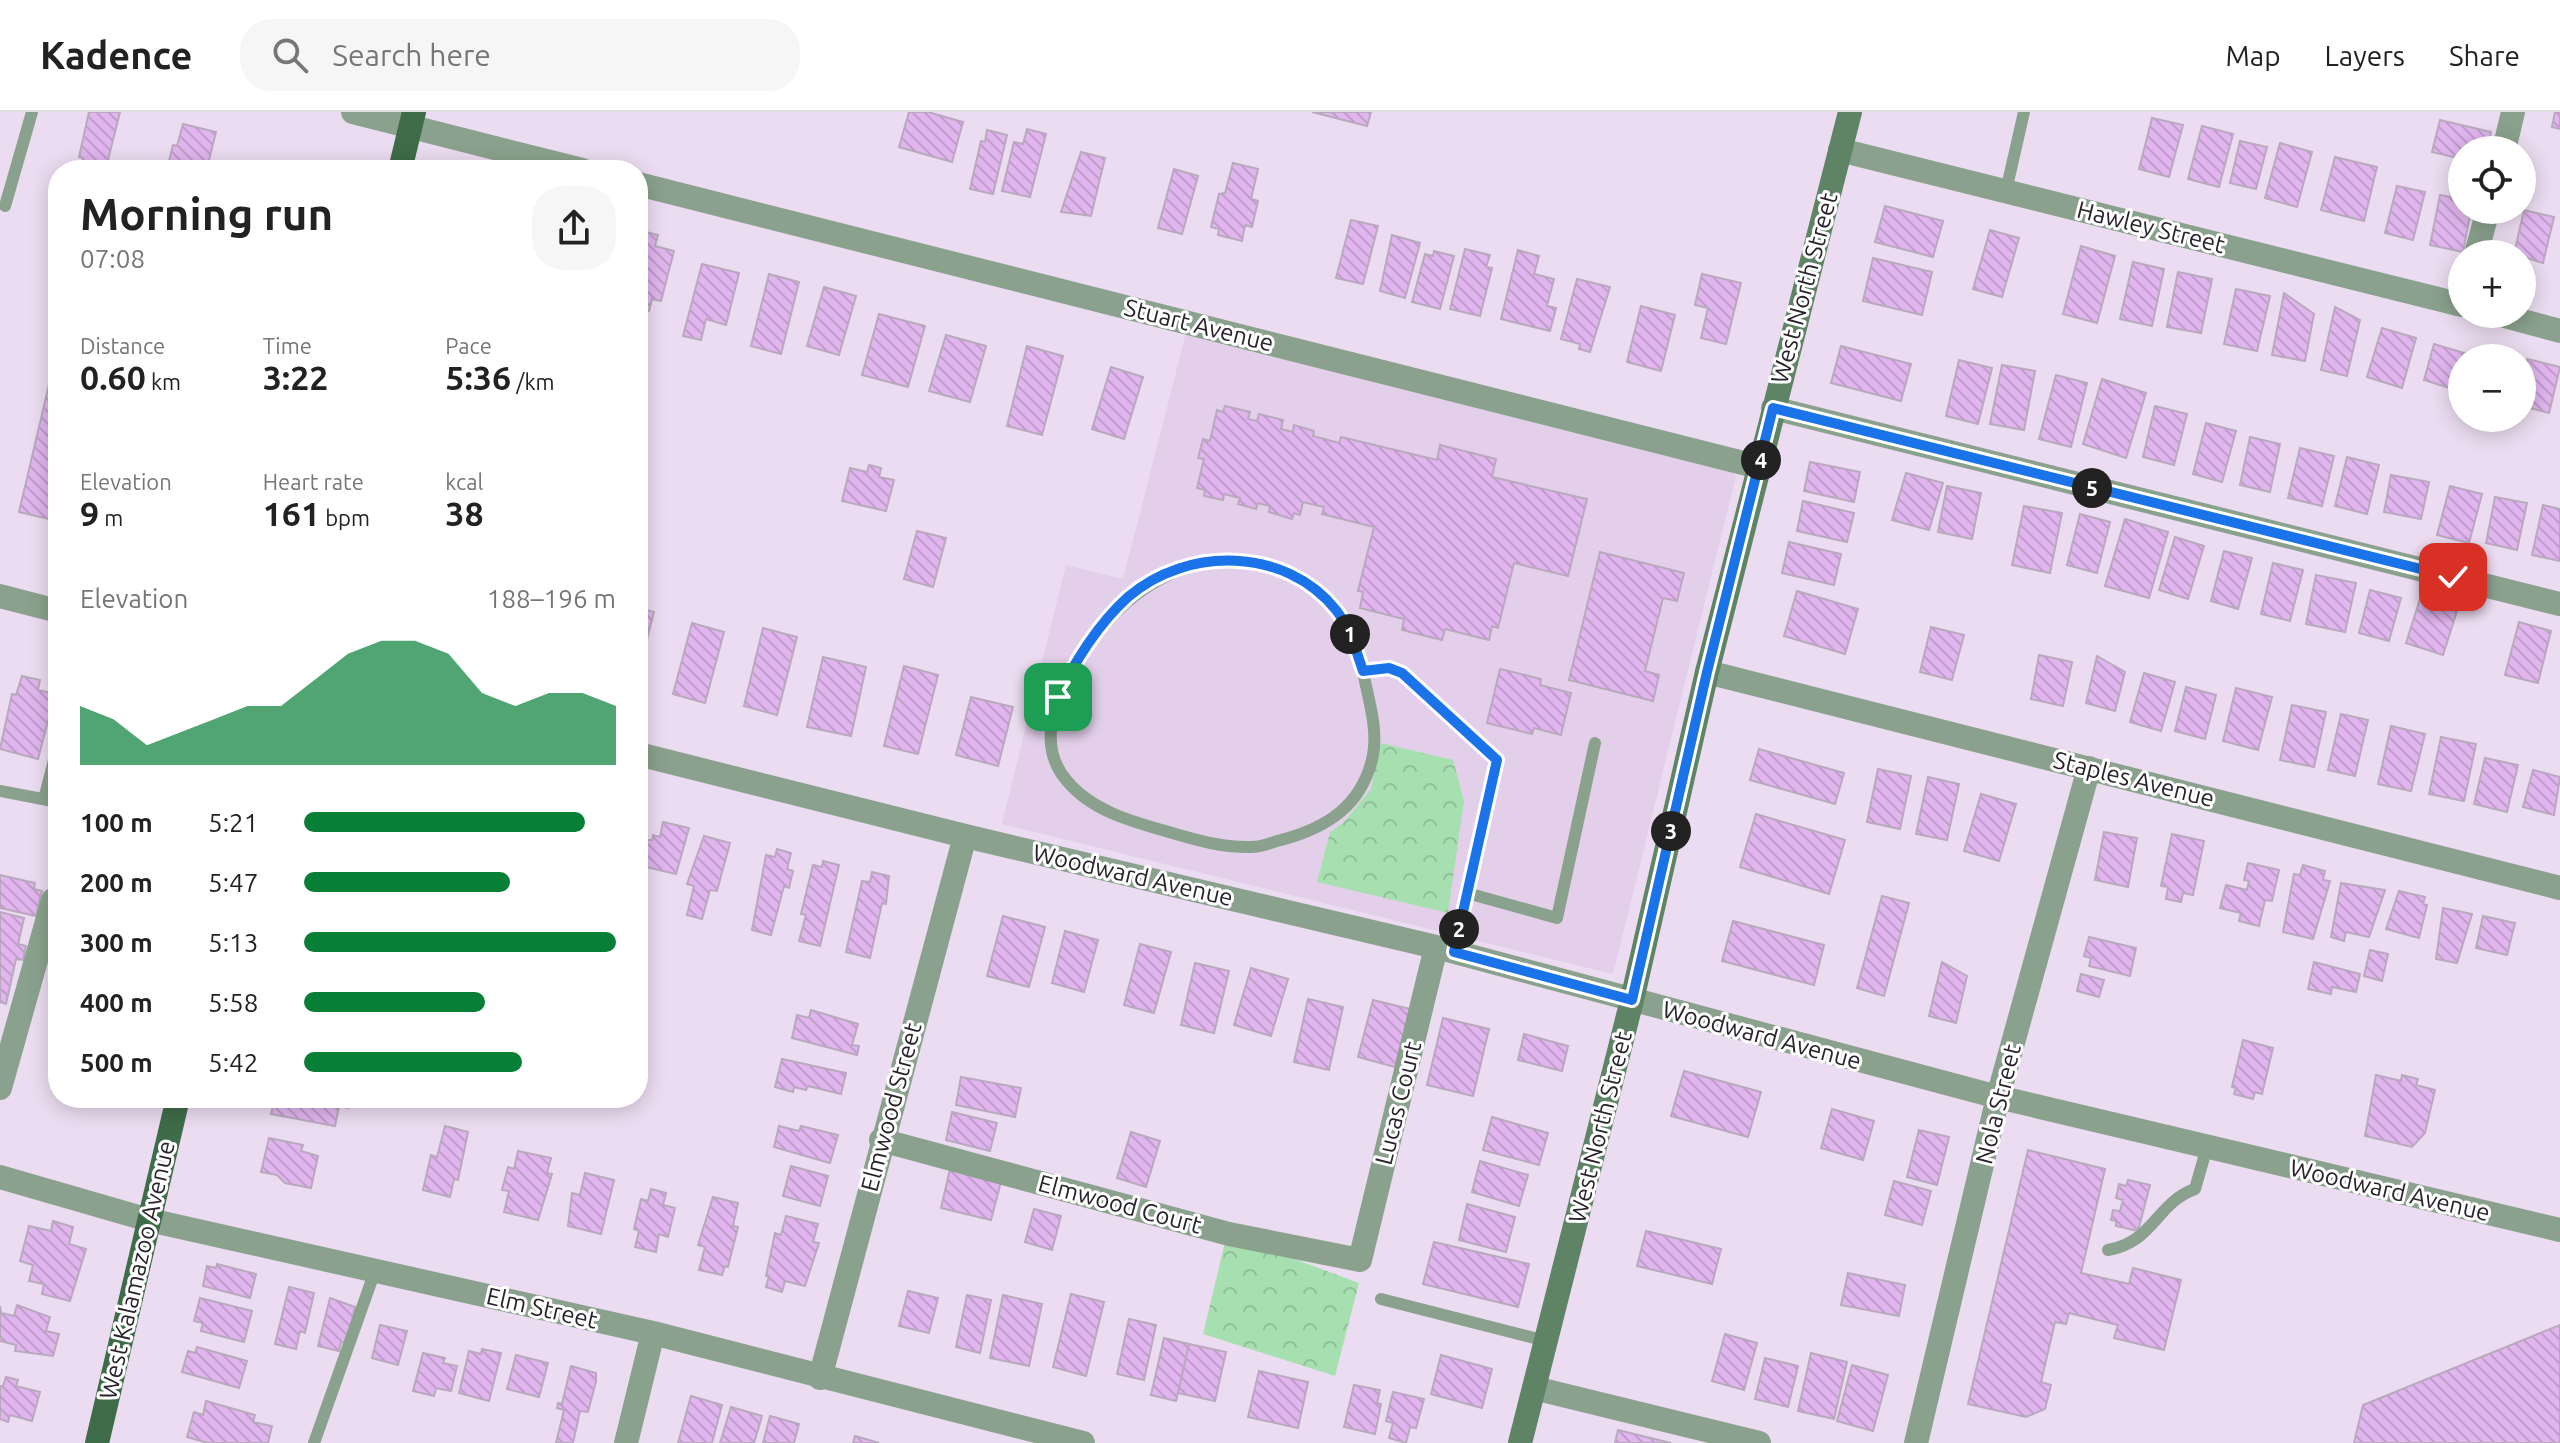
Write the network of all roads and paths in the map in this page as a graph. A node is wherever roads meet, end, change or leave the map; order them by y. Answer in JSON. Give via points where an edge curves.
{"nodes":[{"id":1,"x":32,"y":112,"type":"edge"},
{"id":2,"x":353,"y":112,"type":"edge"},
{"id":3,"x":1850,"y":112,"type":"edge"},
{"id":4,"x":2024,"y":112,"type":"edge"},
{"id":5,"x":2513,"y":112,"type":"edge"},
{"id":6,"x":412,"y":120,"type":"edge"},
{"id":7,"x":2507,"y":136,"type":"edge"},
{"id":8,"x":1840,"y":150,"type":"junction"},
{"id":9,"x":402,"y":160,"type":"edge"},
{"id":10,"x":548,"y":160,"type":"edge"},
{"id":11,"x":648,"y":187,"type":"edge"},
{"id":12,"x":2006,"y":191,"type":"junction"},
{"id":13,"x":5,"y":206,"type":"dead end"},
{"id":14,"x":2448,"y":302,"type":"edge"},
{"id":15,"x":2536,"y":325,"type":"edge"},
{"id":16,"x":2560,"y":331,"type":"edge"},
{"id":17,"x":1773,"y":408,"type":"junction"},
{"id":18,"x":1759,"y":467,"type":"junction"},
{"id":19,"x":0,"y":596,"type":"edge"},
{"id":20,"x":2560,"y":604,"type":"edge"},
{"id":21,"x":48,"y":608,"type":"edge"},
{"id":22,"x":1363,"y":671,"type":"junction"},
{"id":23,"x":1707,"y":672,"type":"junction"},
{"id":24,"x":1595,"y":743,"type":"dead end"},
{"id":25,"x":648,"y":757,"type":"edge"},
{"id":26,"x":2089,"y":768,"type":"junction"},
{"id":27,"x":48,"y":784,"type":"edge"},
{"id":28,"x":0,"y":791,"type":"edge"},
{"id":29,"x":44,"y":799,"type":"junction"},
{"id":30,"x":48,"y":800,"type":"edge"},
{"id":31,"x":965,"y":836,"type":"junction"},
{"id":32,"x":2560,"y":888,"type":"edge"},
{"id":33,"x":1467,"y":893,"type":"junction"},
{"id":34,"x":48,"y":918,"type":"edge"},
{"id":35,"x":1445,"y":949,"type":"junction"},
{"id":36,"x":1632,"y":1000,"type":"junction"},
{"id":37,"x":0,"y":1088,"type":"edge"},
{"id":38,"x":1998,"y":1097,"type":"junction"},
{"id":39,"x":176,"y":1108,"type":"edge"},
{"id":40,"x":881,"y":1140,"type":"junction"},
{"id":41,"x":2207,"y":1147,"type":"junction"},
{"id":42,"x":0,"y":1177,"type":"edge"},
{"id":43,"x":149,"y":1220,"type":"junction"},
{"id":44,"x":2560,"y":1230,"type":"edge"},
{"id":45,"x":2108,"y":1250,"type":"dead end"},
{"id":46,"x":1360,"y":1260,"type":"joint"},
{"id":47,"x":375,"y":1271,"type":"junction"},
{"id":48,"x":1381,"y":1299,"type":"dead end"},
{"id":49,"x":653,"y":1333,"type":"junction"},
{"id":50,"x":1546,"y":1341,"type":"junction"},
{"id":51,"x":820,"y":1378,"type":"junction"},
{"id":52,"x":1534,"y":1388,"type":"junction"},
{"id":53,"x":97,"y":1443,"type":"edge"},
{"id":54,"x":314,"y":1443,"type":"edge"},
{"id":55,"x":626,"y":1443,"type":"edge"},
{"id":56,"x":1083,"y":1443,"type":"edge"},
{"id":57,"x":1520,"y":1443,"type":"edge"},
{"id":58,"x":1759,"y":1443,"type":"edge"},
{"id":59,"x":1916,"y":1443,"type":"edge"}],
"edges":[{"from":1,"to":13,"type":"lane"},
{"from":2,"to":6,"type":"street"},
{"from":3,"to":8,"type":"street","name":"West North Street"},
{"from":4,"to":12,"type":"lane"},
{"from":5,"to":7,"type":"street"},
{"from":6,"to":9,"type":"main road"},
{"from":6,"to":10,"type":"street"},
{"from":8,"to":12,"type":"street","name":"Hawley Street"},
{"from":8,"to":17,"type":"street","name":"West North Street"},
{"from":11,"to":18,"type":"street","name":"Stuart Avenue"},
{"from":12,"to":14,"type":"street","name":"Hawley Street"},
{"from":15,"to":16,"type":"street"},
{"from":17,"to":18,"type":"street","name":"West North Street"},
{"from":17,"to":20,"type":"street"},
{"from":18,"to":23,"type":"street","name":"West North Street"},
{"from":19,"to":21,"type":"street"},
{"from":22,"to":22,"type":"lane","via":[[1372,711],[1373,756],[1353,801],[1339,816],[1307,833],[1256,847],[1203,842],[1107,811],[1066,781],[1050,740],[1051,719],[1065,681],[1128,597],[1173,571],[1206,561],[1248,561],[1315,589],[1350,632]]},
{"from":22,"to":33,"type":"lane","via":[[1389,668],[1402,673],[1497,760]]},
{"from":23,"to":26,"type":"street","name":"Staples Avenue"},
{"from":23,"to":36,"type":"street","name":"West North Street"},
{"from":24,"to":33,"type":"lane","via":[[1557,918]]},
{"from":25,"to":31,"type":"street","name":"Woodward Avenue"},
{"from":26,"to":32,"type":"street","name":"Staples Avenue"},
{"from":26,"to":38,"type":"street","name":"Nola Street"},
{"from":27,"to":29,"type":"lane"},
{"from":28,"to":29,"type":"lane"},
{"from":29,"to":30,"type":"lane"},
{"from":31,"to":35,"type":"street","name":"Woodward Avenue"},
{"from":31,"to":40,"type":"street","name":"Elmwood Street"},
{"from":33,"to":35,"type":"lane"},
{"from":34,"to":37,"type":"street"},
{"from":35,"to":36,"type":"street","name":"Woodward Avenue"},
{"from":35,"to":46,"type":"street","name":"Lucas Court"},
{"from":36,"to":38,"type":"street","name":"Woodward Avenue"},
{"from":36,"to":50,"type":"street","name":"West North Street"},
{"from":38,"to":41,"type":"street","name":"Woodward Avenue"},
{"from":38,"to":59,"type":"street","name":"Nola Street"},
{"from":39,"to":43,"type":"main road","name":"West Kalamazoo Avenue"},
{"from":40,"to":46,"type":"street","name":"Elmwood Court","via":[[1229,1234]]},
{"from":40,"to":51,"type":"street","name":"Elmwood Street"},
{"from":41,"to":44,"type":"street","name":"Woodward Avenue"},
{"from":41,"to":45,"type":"lane","via":[[2195,1189],[2174,1198],[2150,1230],[2129,1246]]},
{"from":42,"to":43,"type":"street","name":"Elm Street"},
{"from":43,"to":47,"type":"street","name":"Elm Street"},
{"from":43,"to":53,"type":"main road","name":"West Kalamazoo Avenue"},
{"from":47,"to":49,"type":"street","name":"Elm Street"},
{"from":47,"to":54,"type":"lane"},
{"from":48,"to":50,"type":"lane"},
{"from":49,"to":51,"type":"street","name":"Elm Street"},
{"from":49,"to":55,"type":"street"},
{"from":50,"to":52,"type":"street","name":"West North Street"},
{"from":51,"to":56,"type":"street","name":"Elm Street"},
{"from":52,"to":57,"type":"street","name":"West North Street"},
{"from":52,"to":58,"type":"street"}]}
